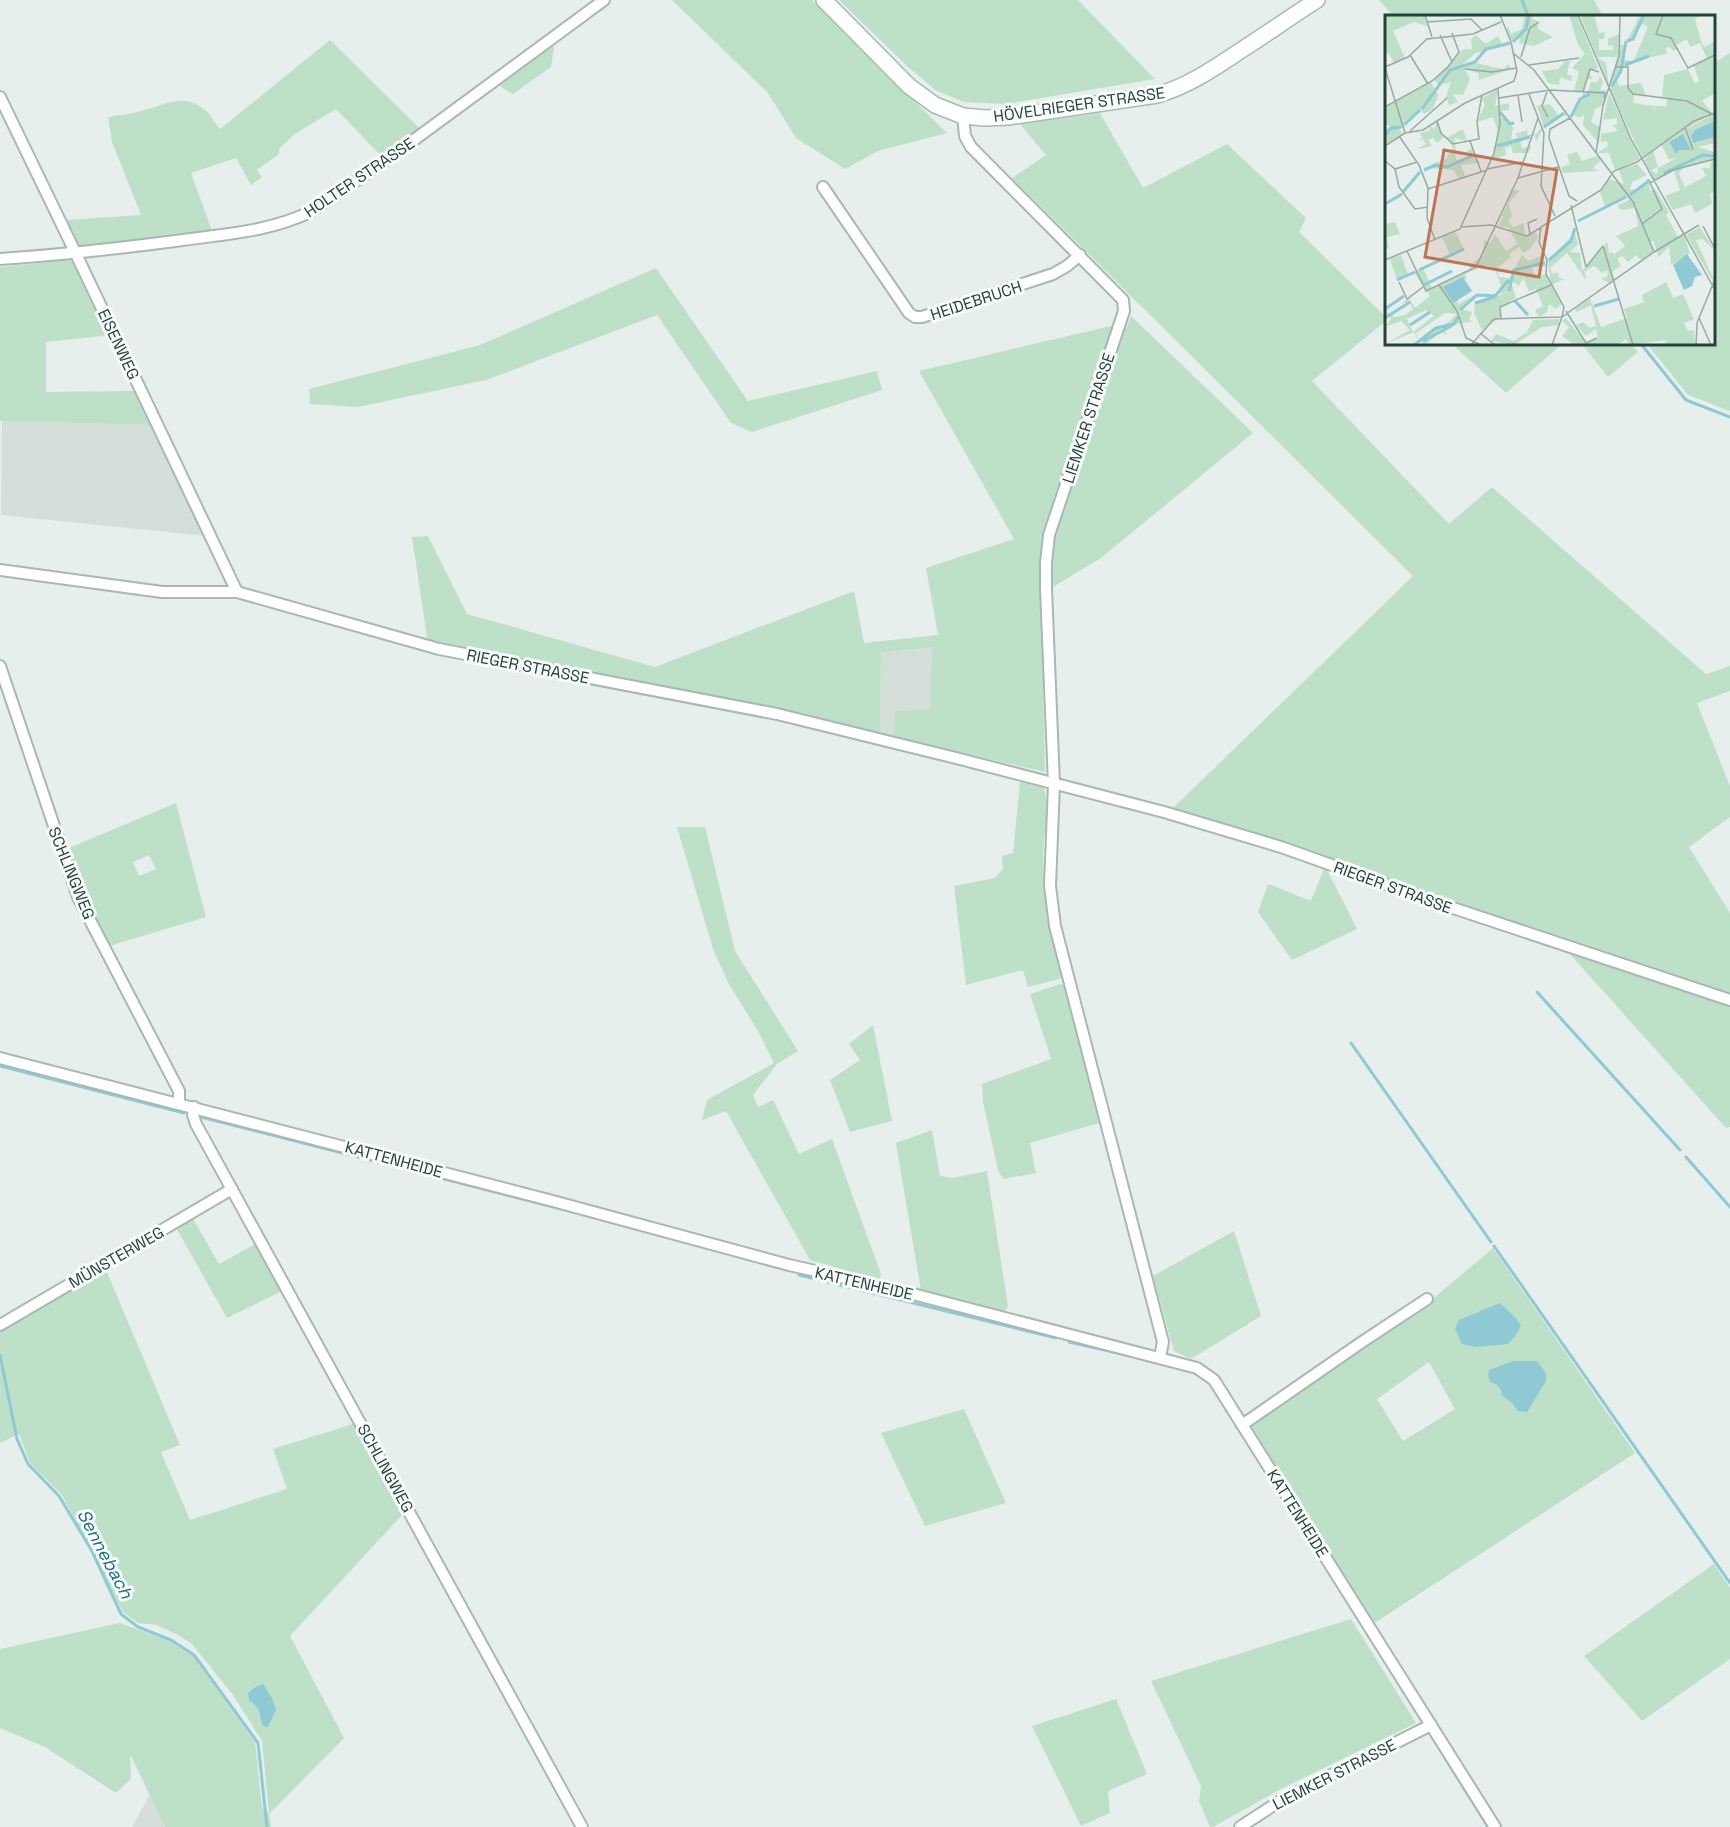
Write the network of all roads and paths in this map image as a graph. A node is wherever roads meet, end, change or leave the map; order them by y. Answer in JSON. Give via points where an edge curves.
{"nodes":[{"id":1,"x":604,"y":0,"type":"edge"},
{"id":2,"x":824,"y":0,"type":"edge"},
{"id":3,"x":1317,"y":0,"type":"edge"},
{"id":4,"x":0,"y":98,"type":"edge"},
{"id":5,"x":963,"y":116,"type":"junction"},
{"id":6,"x":823,"y":188,"type":"dead end"},
{"id":7,"x":76,"y":254,"type":"junction"},
{"id":8,"x":1080,"y":255,"type":"junction"},
{"id":9,"x":0,"y":259,"type":"edge"},
{"id":10,"x":0,"y":570,"type":"edge"},
{"id":11,"x":237,"y":592,"type":"junction"},
{"id":12,"x":0,"y":666,"type":"edge"},
{"id":13,"x":1054,"y":784,"type":"junction"},
{"id":14,"x":1730,"y":1000,"type":"edge"},
{"id":15,"x":0,"y":1058,"type":"edge"},
{"id":16,"x":179,"y":1104,"type":"junction"},
{"id":17,"x":195,"y":1107,"type":"junction"},
{"id":18,"x":232,"y":1188,"type":"junction"},
{"id":19,"x":1427,"y":1299,"type":"dead end"},
{"id":20,"x":0,"y":1324,"type":"edge"},
{"id":21,"x":1160,"y":1357,"type":"junction"},
{"id":22,"x":1242,"y":1425,"type":"junction"},
{"id":23,"x":1431,"y":1725,"type":"junction"},
{"id":24,"x":582,"y":1827,"type":"edge"},
{"id":25,"x":1240,"y":1827,"type":"edge"},
{"id":26,"x":1495,"y":1827,"type":"edge"}],
"edges":[{"from":1,"to":7,"type":"street","name":"HOLTER STRASSE","via":[[388,159],[300,217],[250,231]]},
{"from":2,"to":5,"type":"main road","name":"HÖVELRIEGER STRASSE","via":[[909,86],[935,105]]},
{"from":3,"to":5,"type":"main road","name":"HÖVELRIEGER STRASSE","via":[[1215,68],[1172,90],[1008,117]]},
{"from":4,"to":7,"type":"street","name":"EISENWEG"},
{"from":5,"to":8,"type":"street","name":"LIEMKER STRASSE","via":[[965,136],[972,147]]},
{"from":6,"to":8,"type":"street","name":"HEIDEBRUCH","via":[[909,313],[915,316],[1053,274]]},
{"from":7,"to":9,"type":"street","name":"HOLTER STRASSE"},
{"from":7,"to":11,"type":"street","name":"EISENWEG"},
{"from":8,"to":13,"type":"street","name":"LIEMKER STRASSE","via":[[1124,300],[1124,311],[1049,536],[1046,563]]},
{"from":10,"to":11,"type":"street","name":"RIEGER STRASSE","via":[[162,592]]},
{"from":11,"to":13,"type":"street","name":"RIEGER STRASSE","via":[[439,649],[777,714]]},
{"from":12,"to":16,"type":"street","name":"SCHLINGWEG","via":[[78,897],[179,1091]]},
{"from":13,"to":14,"type":"street","name":"RIEGER STRASSE","via":[[1281,847]]},
{"from":13,"to":21,"type":"street","via":[[1050,886],[1055,926],[1163,1342]]},
{"from":15,"to":16,"type":"street","name":"KATTENHEIDE"},
{"from":16,"to":17,"type":"street","name":"KATTENHEIDE"},
{"from":17,"to":18,"type":"street","name":"SCHLINGWEG","via":[[196,1124]]},
{"from":17,"to":21,"type":"street","name":"KATTENHEIDE","via":[[789,1265]]},
{"from":18,"to":20,"type":"street","name":"MÜNSTERWEG"},
{"from":18,"to":24,"type":"street","name":"SCHLINGWEG"},
{"from":19,"to":22,"type":"street"},
{"from":21,"to":22,"type":"street","name":"KATTENHEIDE","via":[[1197,1368],[1214,1380]]},
{"from":22,"to":23,"type":"street","name":"KATTENHEIDE"},
{"from":23,"to":25,"type":"street","name":"LIEMKER STRASSE","via":[[1280,1801]]},
{"from":23,"to":26,"type":"street","name":"KATTENHEIDE"}]}
